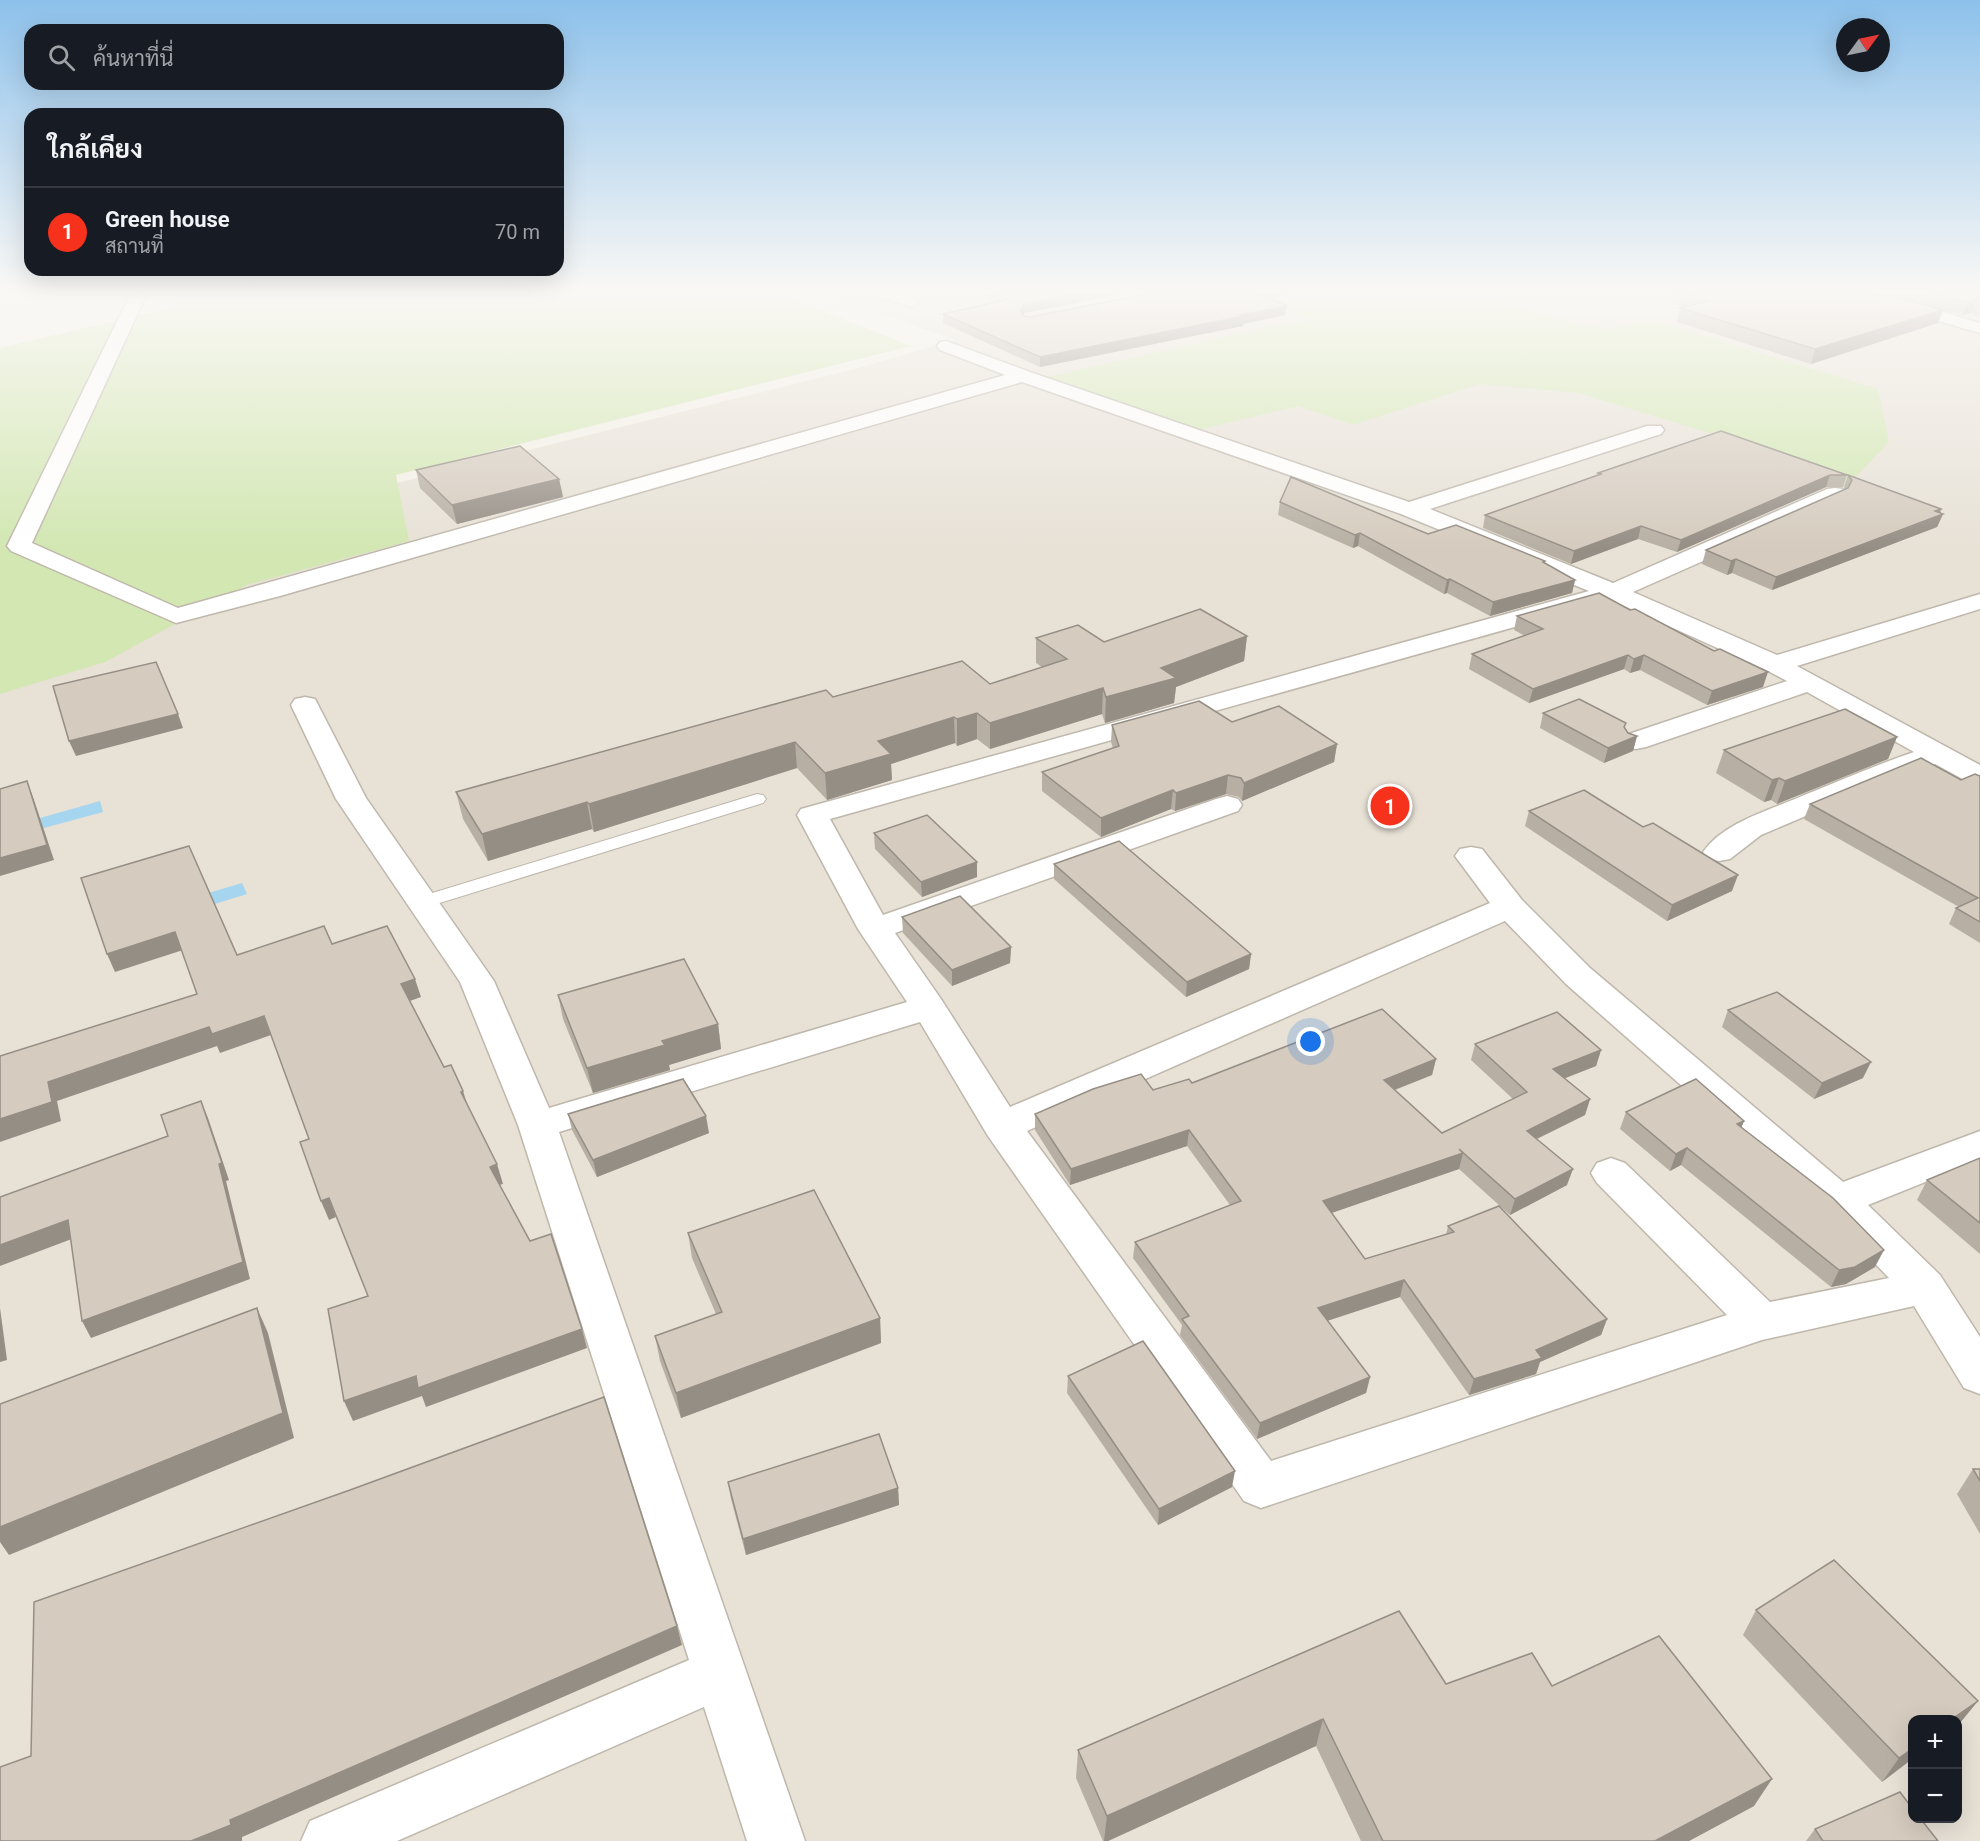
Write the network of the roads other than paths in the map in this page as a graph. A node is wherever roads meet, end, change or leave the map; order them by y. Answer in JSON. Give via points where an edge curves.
{"nodes":[{"id":1,"x":98,"y":379,"type":"edge"},
{"id":2,"x":1013,"y":379,"type":"edge"},
{"id":3,"x":1031,"y":379,"type":"edge"},
{"id":4,"x":1654,"y":430,"type":"dead end"},
{"id":5,"x":1835,"y":494,"type":"edge"},
{"id":6,"x":1409,"y":509,"type":"junction"},
{"id":7,"x":1613,"y":592,"type":"junction"},
{"id":8,"x":1980,"y":601,"type":"edge"},
{"id":9,"x":1775,"y":664,"type":"junction"},
{"id":10,"x":1811,"y":682,"type":"junction"},
{"id":11,"x":305,"y":705,"type":"dead end"},
{"id":12,"x":1636,"y":741,"type":"dead end"},
{"id":13,"x":1936,"y":754,"type":"junction"},
{"id":14,"x":1980,"y":777,"type":"edge"},
{"id":15,"x":757,"y":799,"type":"dead end"},
{"id":16,"x":1227,"y":805,"type":"dead end"},
{"id":17,"x":1719,"y":852,"type":"dead end"},
{"id":18,"x":1471,"y":856,"type":"dead end"},
{"id":19,"x":423,"y":902,"type":"junction"},
{"id":20,"x":1510,"y":907,"type":"junction"},
{"id":21,"x":875,"y":929,"type":"junction"},
{"id":22,"x":929,"y":1007,"type":"junction"},
{"id":23,"x":537,"y":1125,"type":"junction"},
{"id":24,"x":1002,"y":1126,"type":"junction"},
{"id":25,"x":1980,"y":1144,"type":"edge"},
{"id":26,"x":1611,"y":1173,"type":"dead end"},
{"id":27,"x":1838,"y":1200,"type":"junction"},
{"id":28,"x":1925,"y":1287,"type":"junction"},
{"id":29,"x":1762,"y":1322,"type":"junction"},
{"id":30,"x":1980,"y":1375,"type":"edge"},
{"id":31,"x":719,"y":1674,"type":"junction"},
{"id":32,"x":330,"y":1841,"type":"edge"},
{"id":33,"x":776,"y":1841,"type":"edge"}],
"edges":[{"from":1,"to":2,"type":"street","via":[[19,546],[176,616]]},
{"from":3,"to":6,"type":"street"},
{"from":4,"to":6,"type":"street"},
{"from":5,"to":7,"type":"street"},
{"from":6,"to":7,"type":"street"},
{"from":7,"to":9,"type":"street"},
{"from":7,"to":21,"type":"street","via":[[812,815]]},
{"from":8,"to":9,"type":"street"},
{"from":9,"to":10,"type":"street"},
{"from":10,"to":12,"type":"street"},
{"from":10,"to":13,"type":"street"},
{"from":11,"to":19,"type":"street","via":[[351,799]]},
{"from":13,"to":14,"type":"street"},
{"from":13,"to":17,"type":"street","via":[[1750,829]]},
{"from":15,"to":19,"type":"lane"},
{"from":16,"to":21,"type":"street"},
{"from":18,"to":20,"type":"street"},
{"from":19,"to":23,"type":"street","via":[[477,981]]},
{"from":20,"to":24,"type":"street"},
{"from":20,"to":27,"type":"street","via":[[1578,976]]},
{"from":21,"to":22,"type":"street"},
{"from":22,"to":23,"type":"street"},
{"from":22,"to":24,"type":"street"},
{"from":23,"to":31,"type":"street"},
{"from":24,"to":29,"type":"street","via":[[1260,1486]]},
{"from":25,"to":27,"type":"street"},
{"from":26,"to":29,"type":"street"},
{"from":27,"to":28,"type":"street"},
{"from":28,"to":29,"type":"street"},
{"from":28,"to":30,"type":"street"},
{"from":31,"to":32,"type":"street"},
{"from":31,"to":33,"type":"street"}]}
